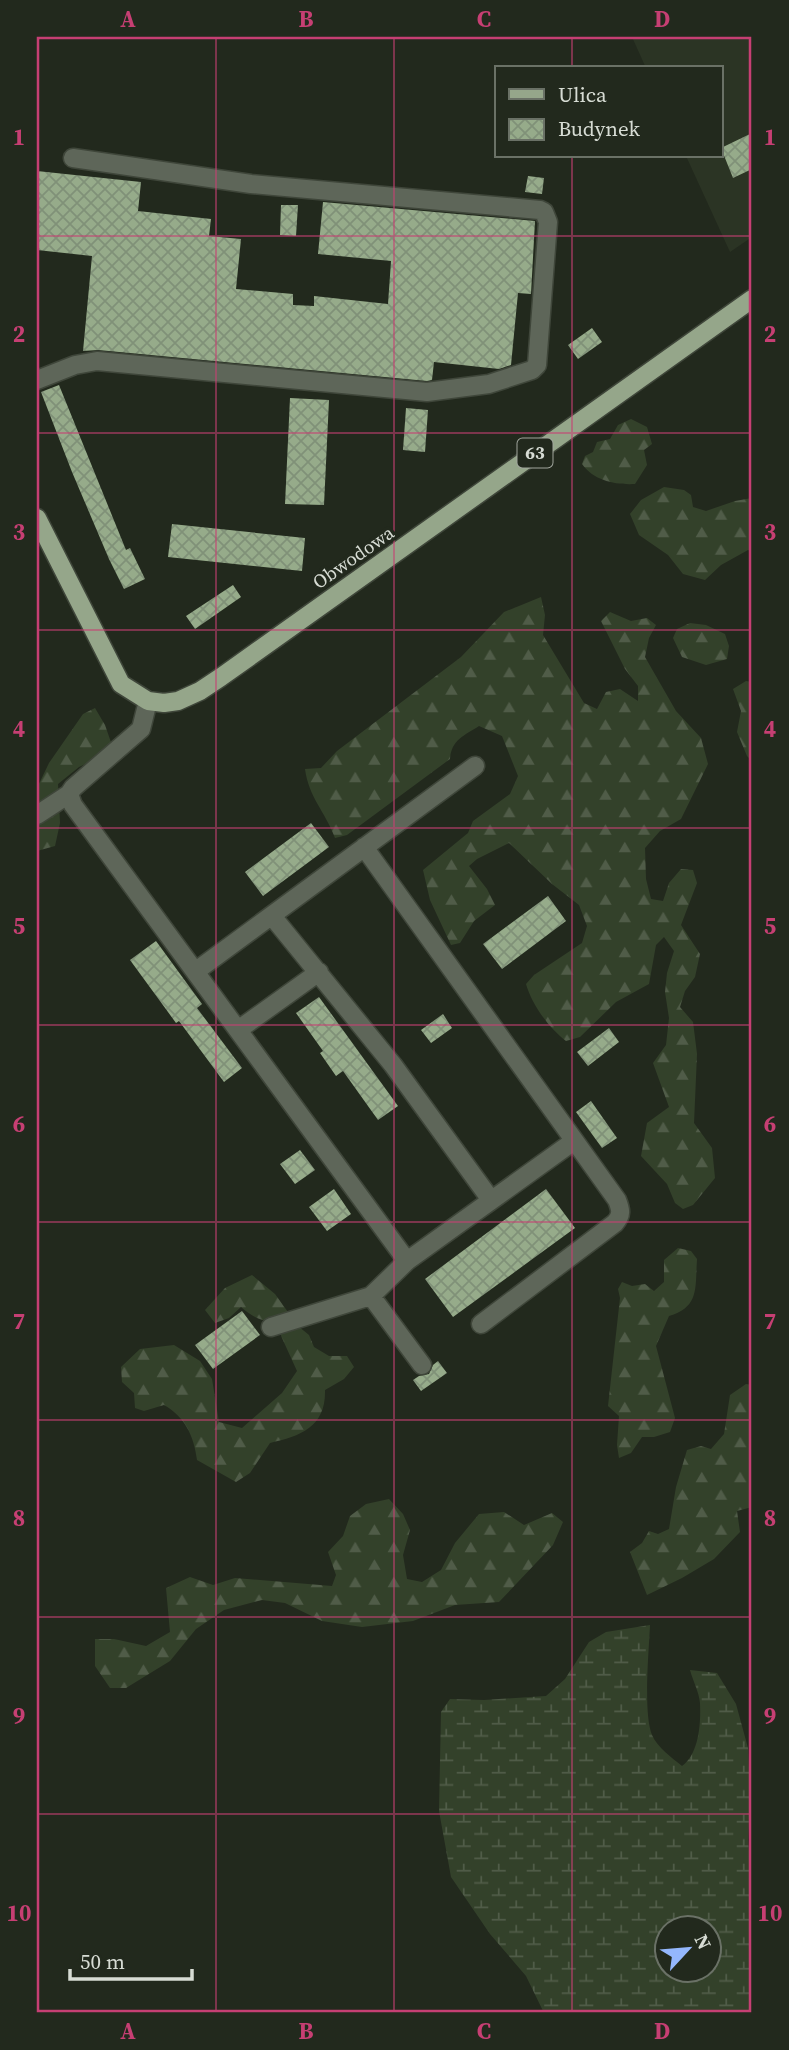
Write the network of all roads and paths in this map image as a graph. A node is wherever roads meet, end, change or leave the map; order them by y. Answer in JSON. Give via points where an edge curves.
{"nodes":[{"id":1,"x":73,"y":158,"type":"dead end"},
{"id":2,"x":752,"y":299,"type":"edge"},
{"id":3,"x":37,"y":380,"type":"edge"},
{"id":4,"x":37,"y":518,"type":"edge"},
{"id":5,"x":148,"y":701,"type":"junction"},
{"id":6,"x":475,"y":766,"type":"dead end"},
{"id":7,"x":69,"y":794,"type":"junction"},
{"id":8,"x":37,"y":815,"type":"edge"},
{"id":9,"x":364,"y":847,"type":"junction"},
{"id":10,"x":272,"y":916,"type":"junction"},
{"id":11,"x":196,"y":971,"type":"junction"},
{"id":12,"x":319,"y":972,"type":"junction"},
{"id":13,"x":239,"y":1030,"type":"junction"},
{"id":14,"x":574,"y":1142,"type":"junction"},
{"id":15,"x":491,"y":1200,"type":"junction"},
{"id":16,"x":407,"y":1261,"type":"junction"},
{"id":17,"x":371,"y":1296,"type":"junction"},
{"id":18,"x":481,"y":1324,"type":"dead end"},
{"id":19,"x":271,"y":1327,"type":"dead end"},
{"id":20,"x":422,"y":1365,"type":"dead end"}],
"edges":[{"from":1,"to":3,"type":"lane","via":[[251,184],[540,210],[548,222],[537,365],[489,384],[427,392],[97,360]]},
{"from":2,"to":5,"type":"main road","name":"Obwodowa","number":"63","via":[[200,691],[178,701]]},
{"from":4,"to":5,"type":"main road","via":[[121,684]]},
{"from":5,"to":7,"type":"lane","via":[[141,729]]},
{"from":6,"to":9,"type":"lane"},
{"from":7,"to":8,"type":"lane"},
{"from":7,"to":11,"type":"lane"},
{"from":9,"to":10,"type":"lane"},
{"from":9,"to":14,"type":"lane"},
{"from":10,"to":11,"type":"lane"},
{"from":10,"to":12,"type":"lane"},
{"from":11,"to":13,"type":"lane"},
{"from":12,"to":13,"type":"lane"},
{"from":12,"to":15,"type":"lane"},
{"from":13,"to":16,"type":"lane"},
{"from":14,"to":15,"type":"lane"},
{"from":14,"to":18,"type":"lane","via":[[617,1200],[620,1217]]},
{"from":15,"to":16,"type":"lane"},
{"from":16,"to":17,"type":"lane"},
{"from":17,"to":19,"type":"lane"},
{"from":17,"to":20,"type":"lane"}]}
